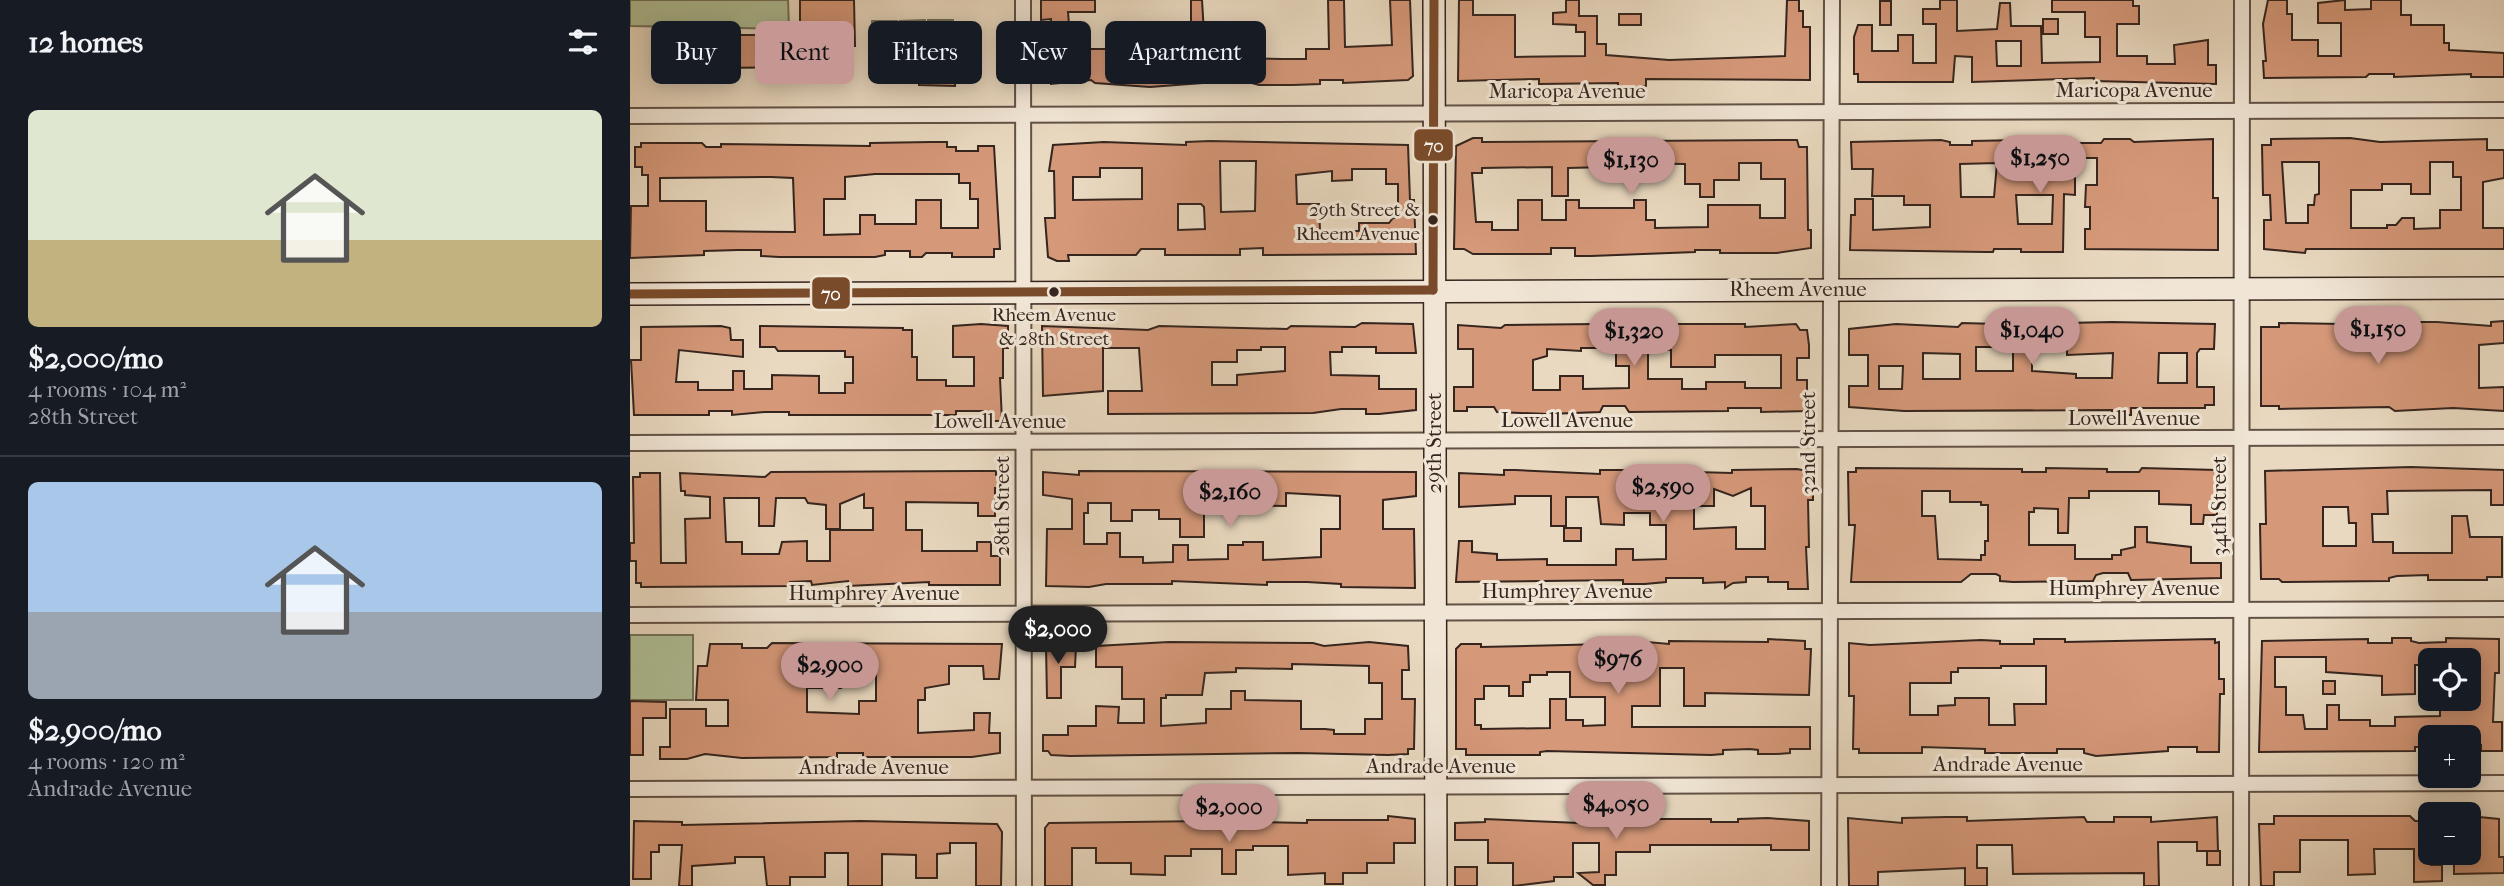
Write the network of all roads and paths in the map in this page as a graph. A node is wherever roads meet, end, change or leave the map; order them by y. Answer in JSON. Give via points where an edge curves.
{"nodes":[{"id":1,"x":1023,"y":0,"type":"edge"},
{"id":2,"x":1434,"y":0,"type":"edge"},
{"id":3,"x":1832,"y":0,"type":"edge"},
{"id":4,"x":2242,"y":0,"type":"edge"},
{"id":5,"x":2504,"y":110,"type":"edge"},
{"id":6,"x":2242,"y":111,"type":"junction"},
{"id":7,"x":1434,"y":112,"type":"junction"},
{"id":8,"x":1832,"y":112,"type":"junction"},
{"id":9,"x":1023,"y":114,"type":"junction"},
{"id":10,"x":630,"y":116,"type":"edge"},
{"id":11,"x":2241,"y":286,"type":"junction"},
{"id":12,"x":1829,"y":288,"type":"junction"},
{"id":13,"x":2504,"y":288,"type":"edge"},
{"id":14,"x":1433,"y":290,"type":"junction"},
{"id":15,"x":1023,"y":292,"type":"junction"},
{"id":16,"x":630,"y":294,"type":"edge"},
{"id":17,"x":2504,"y":437,"type":"edge"},
{"id":18,"x":1829,"y":439,"type":"junction"},
{"id":19,"x":2240,"y":439,"type":"junction"},
{"id":20,"x":1434,"y":441,"type":"junction"},
{"id":21,"x":1023,"y":442,"type":"junction"},
{"id":22,"x":630,"y":443,"type":"edge"},
{"id":23,"x":2240,"y":609,"type":"junction"},
{"id":24,"x":2504,"y":609,"type":"edge"},
{"id":25,"x":1829,"y":610,"type":"junction"},
{"id":26,"x":1434,"y":612,"type":"junction"},
{"id":27,"x":1022,"y":613,"type":"junction"},
{"id":28,"x":630,"y":615,"type":"edge"},
{"id":29,"x":2504,"y":783,"type":"edge"},
{"id":30,"x":2240,"y":784,"type":"junction"},
{"id":31,"x":1829,"y":785,"type":"junction"},
{"id":32,"x":1435,"y":787,"type":"junction"},
{"id":33,"x":1024,"y":788,"type":"junction"},
{"id":34,"x":630,"y":789,"type":"edge"},
{"id":35,"x":1024,"y":886,"type":"edge"},
{"id":36,"x":1436,"y":886,"type":"edge"},
{"id":37,"x":1829,"y":886,"type":"edge"},
{"id":38,"x":2241,"y":886,"type":"edge"}],
"edges":[{"from":1,"to":9,"type":"street","name":"28th Street"},
{"from":2,"to":7,"type":"street","name":"29th Street"},
{"from":3,"to":8,"type":"street","name":"32nd Street"},
{"from":4,"to":6,"type":"street","name":"34th Street"},
{"from":5,"to":6,"type":"street","name":"Maricopa Avenue"},
{"from":6,"to":8,"type":"street","name":"Maricopa Avenue"},
{"from":6,"to":11,"type":"street","name":"34th Street"},
{"from":7,"to":8,"type":"street","name":"Maricopa Avenue"},
{"from":7,"to":9,"type":"street","name":"Maricopa Avenue"},
{"from":7,"to":14,"type":"street","name":"29th Street"},
{"from":8,"to":12,"type":"street","name":"32nd Street"},
{"from":9,"to":10,"type":"street","name":"Maricopa Avenue"},
{"from":9,"to":15,"type":"street","name":"28th Street"},
{"from":11,"to":12,"type":"street","name":"Rheem Avenue"},
{"from":11,"to":13,"type":"street","name":"Rheem Avenue"},
{"from":11,"to":19,"type":"street","name":"34th Street"},
{"from":12,"to":14,"type":"street","name":"Rheem Avenue"},
{"from":12,"to":18,"type":"street","name":"32nd Street"},
{"from":14,"to":15,"type":"street","name":"Rheem Avenue"},
{"from":14,"to":20,"type":"street","name":"29th Street"},
{"from":15,"to":16,"type":"street","name":"Rheem Avenue"},
{"from":15,"to":21,"type":"street","name":"28th Street"},
{"from":17,"to":19,"type":"street","name":"Lowell Avenue"},
{"from":18,"to":19,"type":"street","name":"Lowell Avenue"},
{"from":18,"to":20,"type":"street","name":"Lowell Avenue"},
{"from":18,"to":25,"type":"street","name":"32nd Street"},
{"from":19,"to":23,"type":"street","name":"34th Street"},
{"from":20,"to":21,"type":"street","name":"Lowell Avenue"},
{"from":20,"to":26,"type":"street","name":"29th Street"},
{"from":21,"to":22,"type":"street","name":"Lowell Avenue"},
{"from":21,"to":27,"type":"street","name":"28th Street"},
{"from":23,"to":24,"type":"street","name":"Humphrey Avenue"},
{"from":23,"to":25,"type":"street","name":"Humphrey Avenue"},
{"from":23,"to":30,"type":"street","name":"34th Street"},
{"from":25,"to":26,"type":"street","name":"Humphrey Avenue"},
{"from":25,"to":31,"type":"street","name":"32nd Street"},
{"from":26,"to":27,"type":"street","name":"Humphrey Avenue"},
{"from":26,"to":32,"type":"street","name":"29th Street"},
{"from":27,"to":28,"type":"street","name":"Humphrey Avenue"},
{"from":27,"to":33,"type":"street","name":"28th Street"},
{"from":29,"to":30,"type":"street","name":"Andrade Avenue"},
{"from":30,"to":31,"type":"street","name":"Andrade Avenue"},
{"from":30,"to":38,"type":"street","name":"34th Street"},
{"from":31,"to":32,"type":"street","name":"Andrade Avenue"},
{"from":31,"to":37,"type":"street","name":"32nd Street"},
{"from":32,"to":33,"type":"street","name":"Andrade Avenue"},
{"from":32,"to":36,"type":"street","name":"29th Street"},
{"from":33,"to":34,"type":"street","name":"Andrade Avenue"},
{"from":33,"to":35,"type":"street","name":"28th Street"}]}
